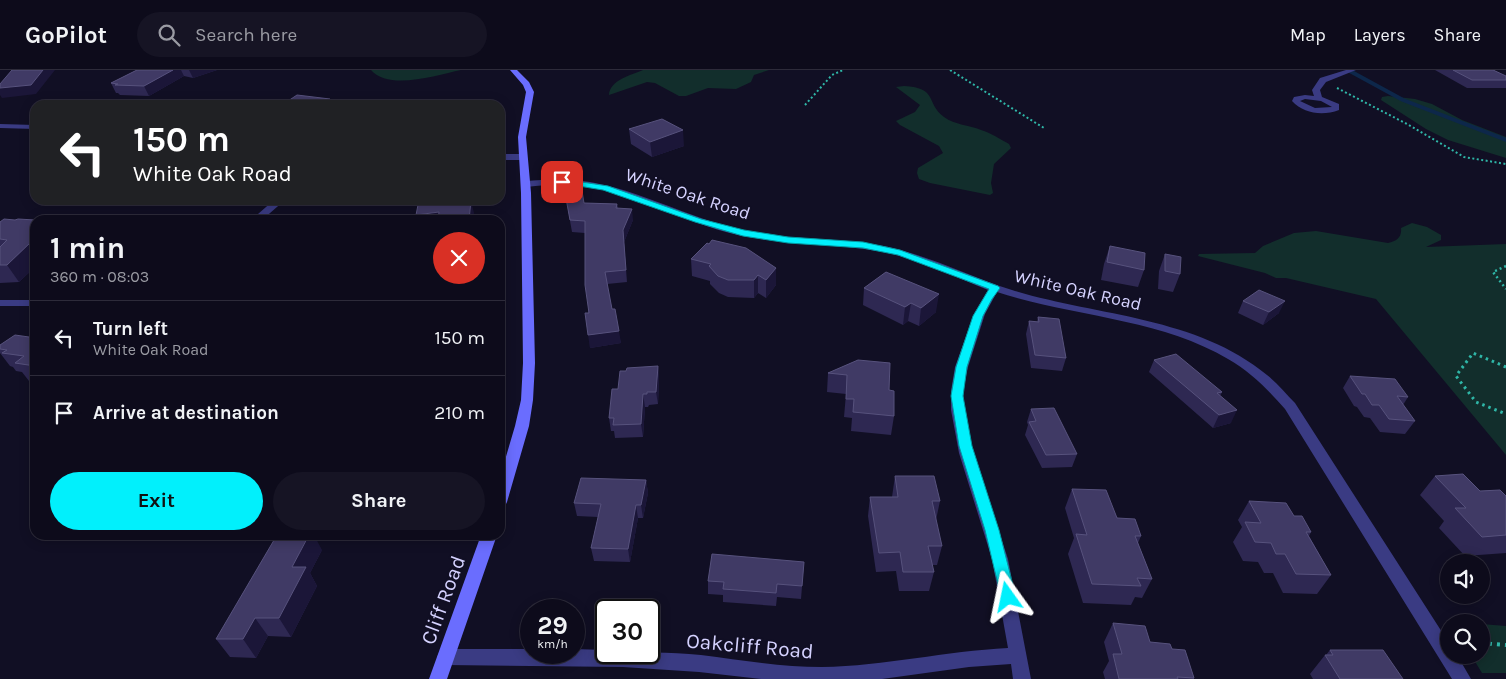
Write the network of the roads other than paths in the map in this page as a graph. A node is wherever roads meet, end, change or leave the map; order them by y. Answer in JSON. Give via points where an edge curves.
{"nodes":[{"id":1,"x":513,"y":70,"type":"edge"},
{"id":2,"x":1353,"y":70,"type":"edge"},
{"id":3,"x":1319,"y":98,"type":"dead end"},
{"id":4,"x":0,"y":126,"type":"edge"},
{"id":5,"x":30,"y":127,"type":"edge"},
{"id":6,"x":523,"y":156,"type":"junction"},
{"id":7,"x":505,"y":157,"type":"edge"},
{"id":8,"x":526,"y":184,"type":"junction"},
{"id":9,"x":274,"y":205,"type":"edge"},
{"id":10,"x":262,"y":215,"type":"edge"},
{"id":11,"x":995,"y":288,"type":"junction"},
{"id":12,"x":0,"y":303,"type":"edge"},
{"id":13,"x":30,"y":303,"type":"edge"},
{"id":14,"x":505,"y":485,"type":"edge"},
{"id":15,"x":487,"y":540,"type":"edge"},
{"id":16,"x":1018,"y":656,"type":"junction"},
{"id":17,"x":446,"y":657,"type":"junction"},
{"id":18,"x":438,"y":679,"type":"edge"},
{"id":19,"x":1022,"y":679,"type":"edge"},
{"id":20,"x":1462,"y":679,"type":"edge"}],
"edges":[{"from":1,"to":6,"type":"street","via":[[530,92],[522,127]]},
{"from":2,"to":3,"type":"street","via":[[1323,80],[1316,90]]},
{"from":4,"to":5,"type":"street"},
{"from":6,"to":7,"type":"street"},
{"from":6,"to":8,"type":"street"},
{"from":8,"to":11,"type":"street","name":"White Oak Road","via":[[587,184],[743,233],[890,250]]},
{"from":8,"to":14,"type":"street","via":[[528,388],[522,426]]},
{"from":9,"to":10,"type":"street"},
{"from":11,"to":16,"type":"street","via":[[978,316],[960,374],[957,404],[965,446],[1001,561]]},
{"from":11,"to":20,"type":"street","name":"White Oak Road","via":[[1182,334],[1229,354],[1263,377],[1290,406]]},
{"from":12,"to":13,"type":"street"},
{"from":15,"to":17,"type":"street","name":"Cliff Road"},
{"from":16,"to":17,"type":"street","name":"Oakcliff Road","via":[[821,675],[681,662]]},
{"from":16,"to":19,"type":"street"},
{"from":17,"to":18,"type":"street","name":"Cliff Road"}]}
